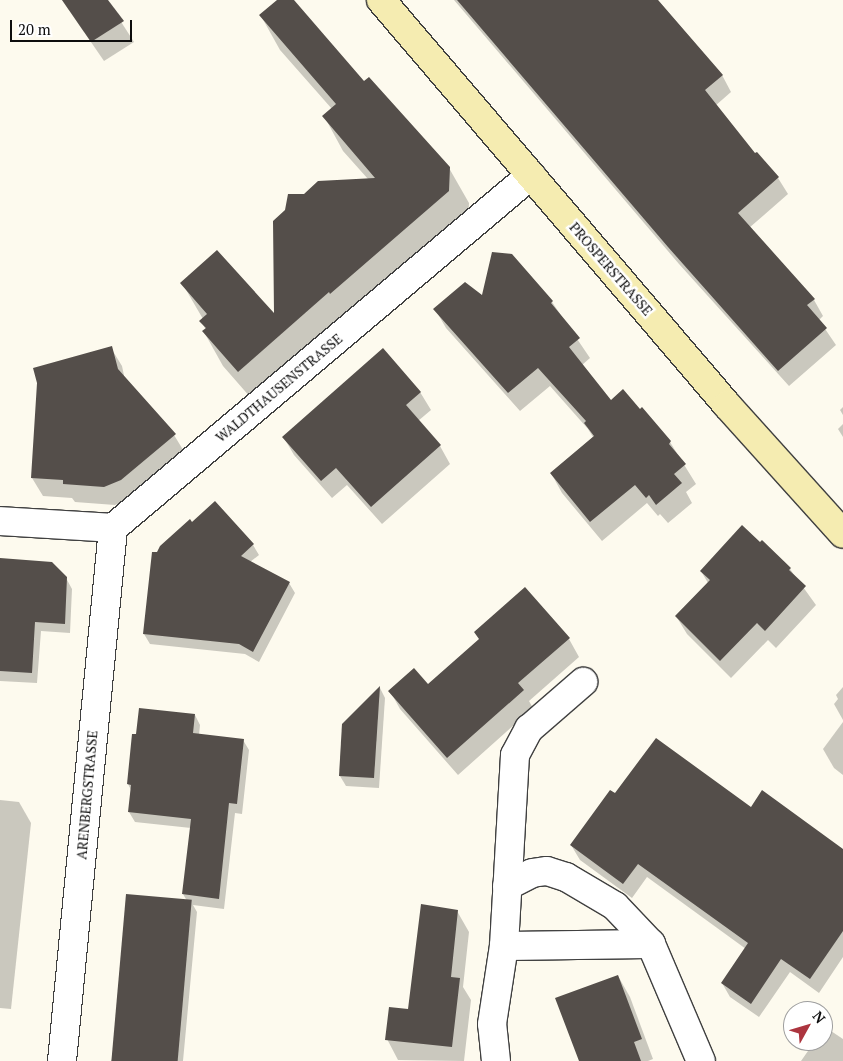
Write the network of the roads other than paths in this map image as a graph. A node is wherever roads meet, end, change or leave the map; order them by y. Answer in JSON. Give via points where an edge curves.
{"nodes":[{"id":1,"x":381,"y":0,"type":"edge"},
{"id":2,"x":531,"y":175,"type":"junction"},
{"id":3,"x":0,"y":521,"type":"edge"},
{"id":4,"x":113,"y":528,"type":"junction"},
{"id":5,"x":843,"y":534,"type":"edge"},
{"id":6,"x":583,"y":682,"type":"dead end"},
{"id":7,"x":507,"y":886,"type":"junction"},
{"id":8,"x":651,"y":944,"type":"junction"},
{"id":9,"x":504,"y":946,"type":"junction"},
{"id":10,"x":62,"y":1061,"type":"edge"},
{"id":11,"x":496,"y":1061,"type":"edge"},
{"id":12,"x":701,"y":1061,"type":"edge"}],
"edges":[{"from":1,"to":2,"type":"main road","name":"PROSPERSTRASSE"},
{"from":2,"to":4,"type":"street","name":"WALDTHAUSENSTRASSE"},
{"from":2,"to":5,"type":"main road","name":"PROSPERSTRASSE"},
{"from":3,"to":4,"type":"street"},
{"from":4,"to":10,"type":"street","name":"ARENBERGSTRASSE"},
{"from":6,"to":7,"type":"street","via":[[529,729],[515,755]]},
{"from":7,"to":8,"type":"street","via":[[532,873],[547,871],[566,877],[615,906]]},
{"from":7,"to":9,"type":"street"},
{"from":8,"to":9,"type":"street"},
{"from":8,"to":12,"type":"street"},
{"from":9,"to":11,"type":"street","via":[[492,1024]]}]}
